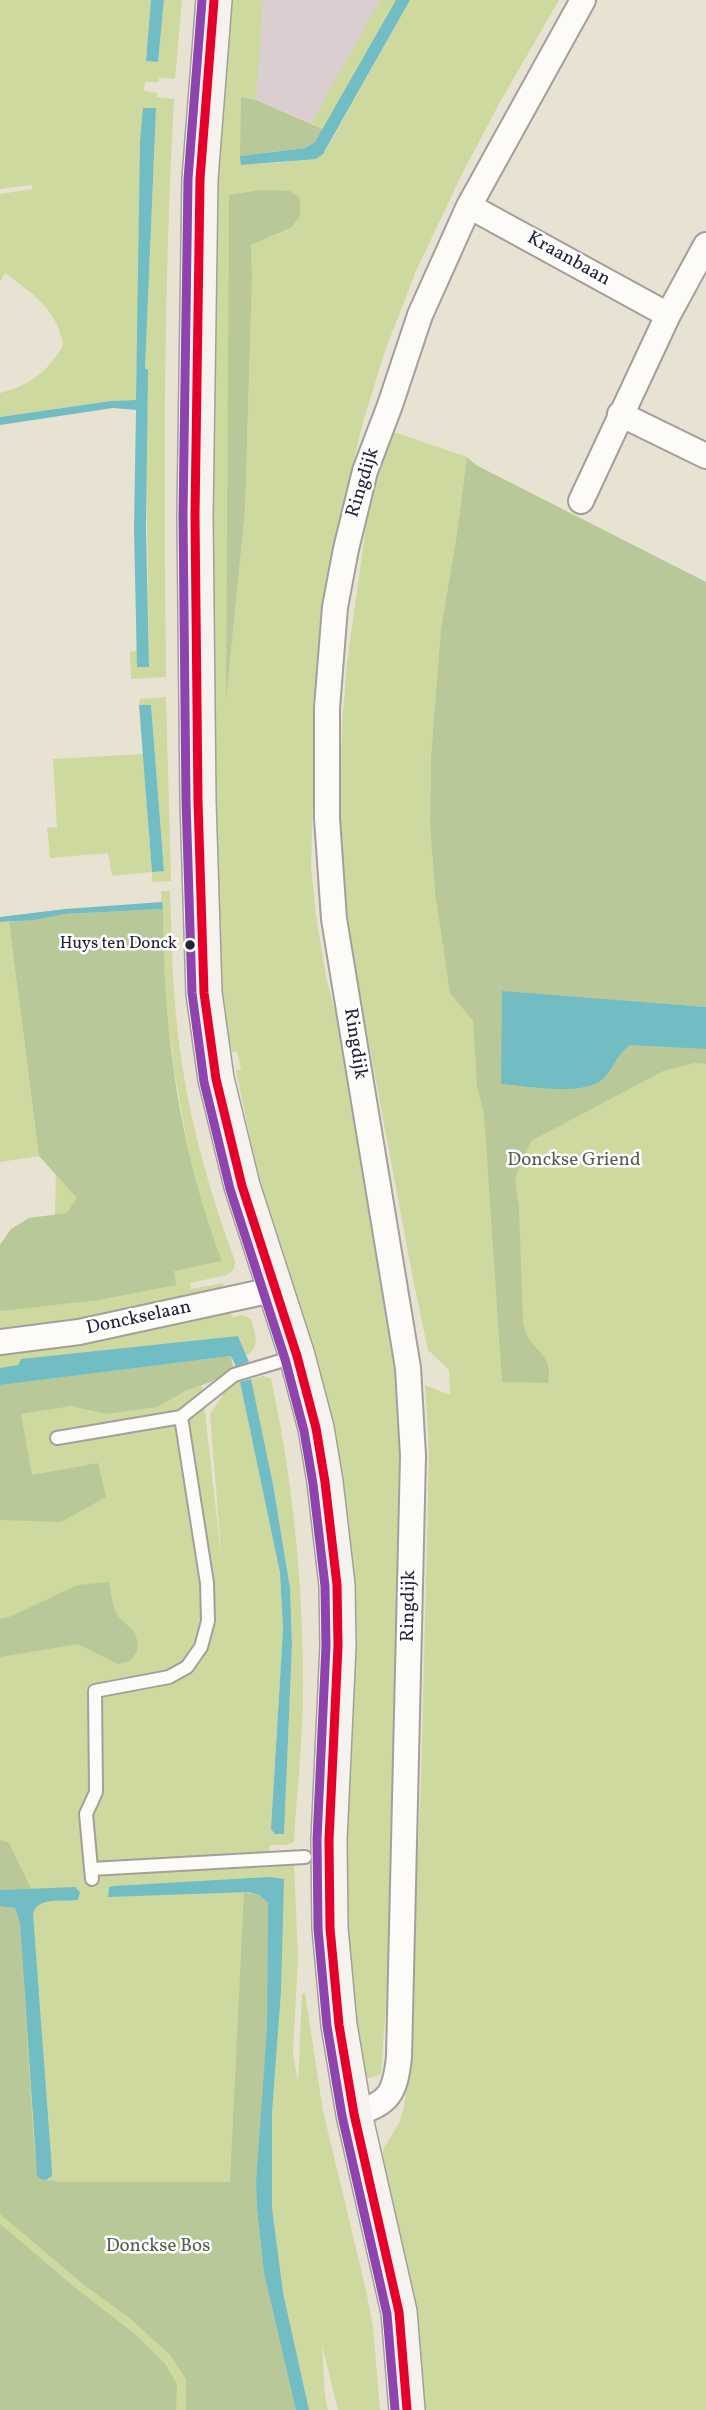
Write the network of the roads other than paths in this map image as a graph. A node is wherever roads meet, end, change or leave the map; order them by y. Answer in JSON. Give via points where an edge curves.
{"nodes":[{"id":1,"x":214,"y":0,"type":"edge"},
{"id":2,"x":583,"y":0,"type":"edge"},
{"id":3,"x":468,"y":206,"type":"junction"},
{"id":4,"x":706,"y":244,"type":"edge"},
{"id":5,"x":668,"y":315,"type":"junction"},
{"id":6,"x":620,"y":414,"type":"junction"},
{"id":7,"x":706,"y":456,"type":"edge"},
{"id":8,"x":581,"y":501,"type":"dead end"},
{"id":9,"x":277,"y":1289,"type":"junction"},
{"id":10,"x":0,"y":1342,"type":"edge"},
{"id":11,"x":297,"y":1356,"type":"junction"},
{"id":12,"x":181,"y":1417,"type":"junction"},
{"id":13,"x":57,"y":1438,"type":"dead end"},
{"id":14,"x":305,"y":1857,"type":"dead end"},
{"id":15,"x":354,"y":2114,"type":"junction"},
{"id":16,"x":407,"y":2410,"type":"edge"}],
"edges":[{"from":1,"to":9,"type":"street","via":[[200,179],[195,514],[204,993],[216,1079],[235,1159]]},
{"from":2,"to":3,"type":"street","name":"Ringdijk"},
{"from":3,"to":5,"type":"street","name":"Kraanbaan"},
{"from":3,"to":15,"type":"street","name":"Ringdijk","via":[[420,316],[362,482],[335,607],[327,708],[327,818],[334,919],[407,1359],[413,1456],[400,2057],[388,2099]]},
{"from":4,"to":5,"type":"street"},
{"from":5,"to":6,"type":"street"},
{"from":6,"to":7,"type":"street"},
{"from":6,"to":8,"type":"street"},
{"from":9,"to":10,"type":"street","name":"Donckselaan","via":[[79,1332]]},
{"from":9,"to":11,"type":"street"},
{"from":11,"to":12,"type":"lane","via":[[234,1376]]},
{"from":11,"to":15,"type":"street","via":[[326,1482],[337,1585],[330,1928],[338,2025]]},
{"from":12,"to":13,"type":"lane"},
{"from":12,"to":14,"type":"lane","via":[[207,1583],[208,1622],[201,1647],[187,1667],[169,1676],[95,1692],[96,1792],[86,1814],[92,1874]]},
{"from":15,"to":16,"type":"street","via":[[399,2312]]}]}
